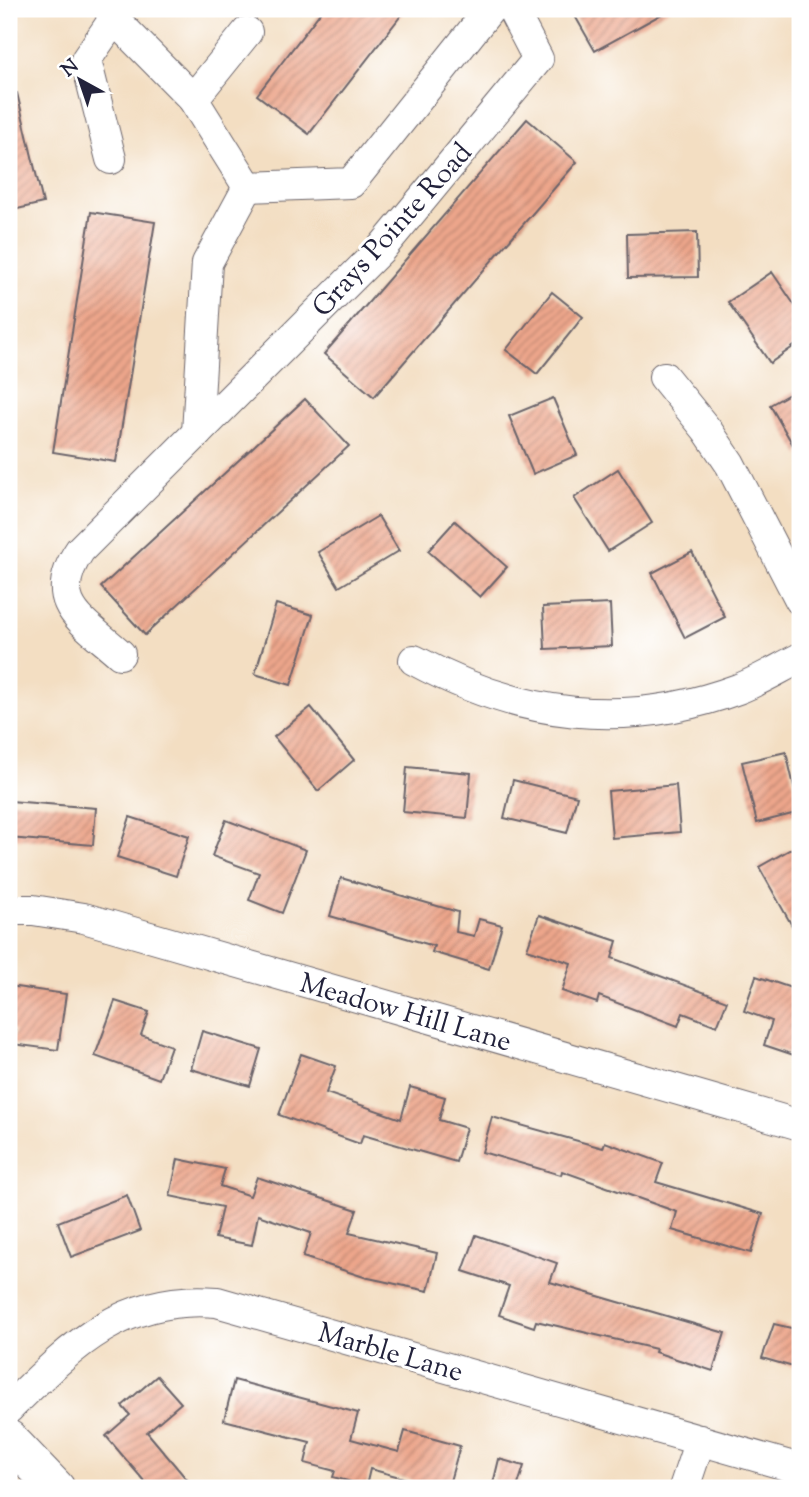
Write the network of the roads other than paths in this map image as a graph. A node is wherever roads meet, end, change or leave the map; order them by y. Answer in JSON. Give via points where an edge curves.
{"nodes":[{"id":1,"x":490,"y":9,"type":"edge"},
{"id":2,"x":512,"y":9,"type":"edge"},
{"id":3,"x":111,"y":14,"type":"edge"},
{"id":4,"x":247,"y":32,"type":"dead end"},
{"id":5,"x":193,"y":99,"type":"junction"},
{"id":6,"x":111,"y":159,"type":"dead end"},
{"id":7,"x":248,"y":187,"type":"junction"},
{"id":8,"x":664,"y":377,"type":"dead end"},
{"id":9,"x":197,"y":433,"type":"junction"},
{"id":10,"x":800,"y":600,"type":"edge"},
{"id":11,"x":120,"y":654,"type":"dead end"},
{"id":12,"x":800,"y":658,"type":"edge"},
{"id":13,"x":414,"y":660,"type":"dead end"},
{"id":14,"x":9,"y":910,"type":"edge"},
{"id":15,"x":800,"y":1125,"type":"edge"},
{"id":16,"x":9,"y":1408,"type":"edge"},
{"id":17,"x":9,"y":1439,"type":"edge"},
{"id":18,"x":700,"y":1440,"type":"junction"},
{"id":19,"x":800,"y":1469,"type":"edge"},
{"id":20,"x":56,"y":1488,"type":"edge"},
{"id":21,"x":684,"y":1488,"type":"edge"}],
"edges":[{"from":1,"to":7,"type":"street","via":[[351,183]]},
{"from":2,"to":9,"type":"street","name":"Grays Pointe Road","via":[[538,59],[380,250]]},
{"from":3,"to":5,"type":"street"},
{"from":3,"to":6,"type":"street","via":[[86,60]]},
{"from":4,"to":5,"type":"street"},
{"from":5,"to":7,"type":"street"},
{"from":7,"to":9,"type":"street","via":[[207,263]]},
{"from":8,"to":10,"type":"street","via":[[730,464]]},
{"from":9,"to":11,"type":"street","name":"Grays Pointe Road","via":[[80,550],[66,571],[65,592],[73,612]]},
{"from":12,"to":13,"type":"street","via":[[699,703],[596,714],[538,708],[493,696]]},
{"from":14,"to":15,"type":"street","name":"Meadow Hill Lane","via":[[33,909],[84,918]]},
{"from":16,"to":18,"type":"street","name":"Marble Lane","via":[[74,1347],[115,1319],[142,1308],[197,1300]]},
{"from":17,"to":20,"type":"street"},
{"from":18,"to":19,"type":"street","name":"Marble Lane"},
{"from":18,"to":21,"type":"street"}]}
